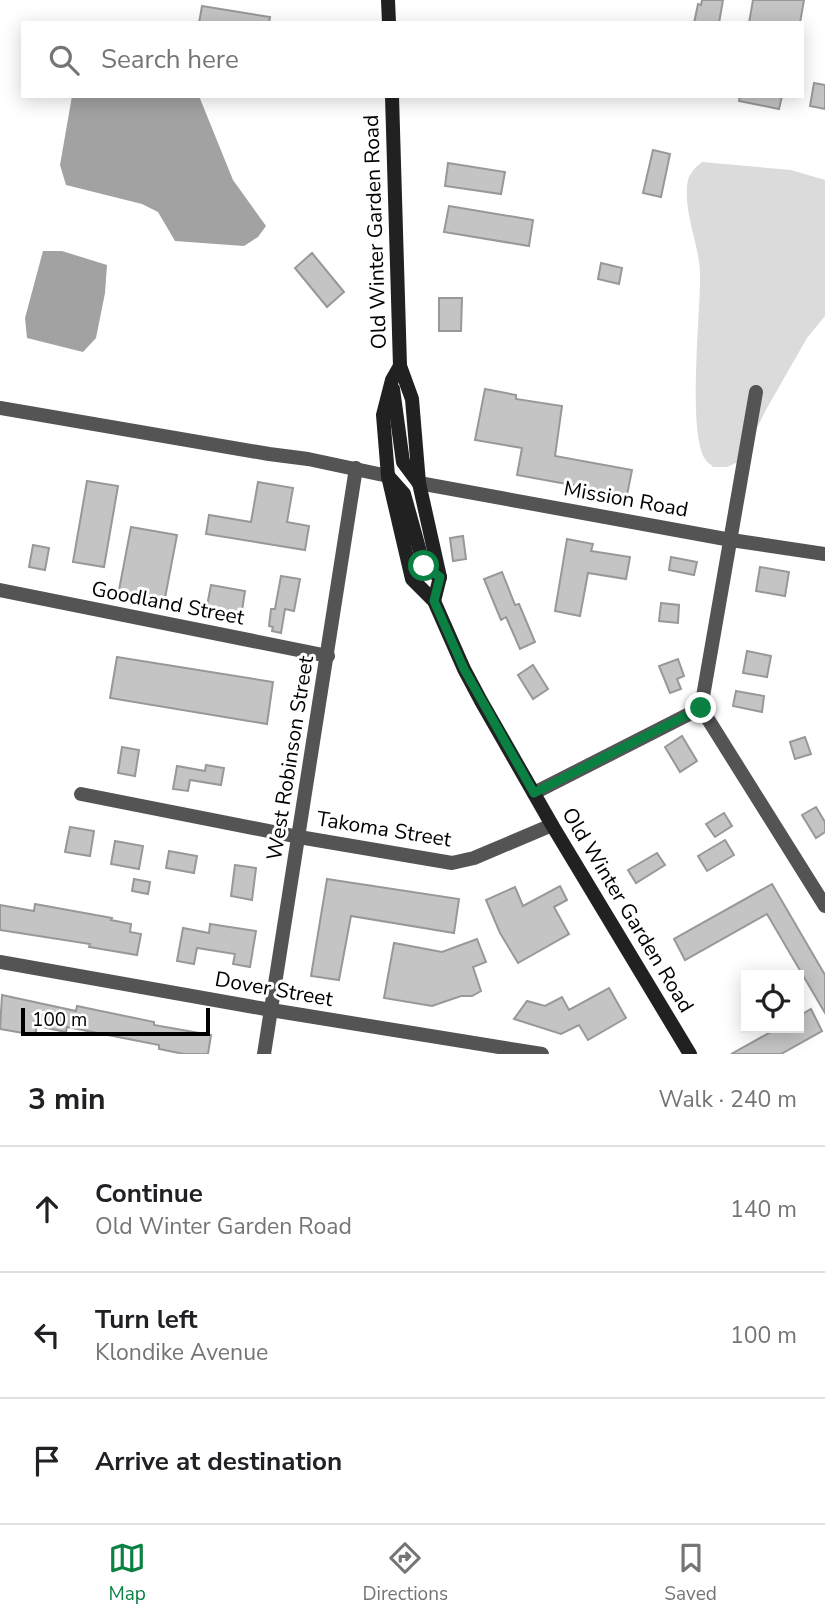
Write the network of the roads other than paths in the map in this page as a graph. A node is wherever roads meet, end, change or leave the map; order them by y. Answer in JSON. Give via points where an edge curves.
{"nodes":[{"id":1,"x":388,"y":0,"type":"edge"},
{"id":2,"x":389,"y":21,"type":"edge"},
{"id":3,"x":392,"y":98,"type":"edge"},
{"id":4,"x":400,"y":366,"type":"junction"},
{"id":5,"x":392,"y":380,"type":"junction"},
{"id":6,"x":756,"y":392,"type":"dead end"},
{"id":7,"x":0,"y":408,"type":"edge"},
{"id":8,"x":356,"y":468,"type":"junction"},
{"id":9,"x":388,"y":476,"type":"junction"},
{"id":10,"x":419,"y":482,"type":"junction"},
{"id":11,"x":731,"y":540,"type":"junction"},
{"id":12,"x":825,"y":554,"type":"edge"},
{"id":13,"x":440,"y":577,"type":"junction"},
{"id":14,"x":0,"y":590,"type":"edge"},
{"id":15,"x":434,"y":601,"type":"junction"},
{"id":16,"x":328,"y":656,"type":"junction"},
{"id":17,"x":701,"y":708,"type":"junction"},
{"id":18,"x":534,"y":793,"type":"junction"},
{"id":19,"x":81,"y":794,"type":"dead end"},
{"id":20,"x":552,"y":825,"type":"junction"},
{"id":21,"x":299,"y":837,"type":"junction"},
{"id":22,"x":825,"y":905,"type":"edge"},
{"id":23,"x":0,"y":962,"type":"edge"},
{"id":24,"x":271,"y":1010,"type":"junction"},
{"id":25,"x":264,"y":1054,"type":"edge"},
{"id":26,"x":542,"y":1054,"type":"edge"},
{"id":27,"x":690,"y":1054,"type":"edge"}],
"edges":[{"from":1,"to":2,"type":"main road"},
{"from":3,"to":4,"type":"main road","name":"Old Winter Garden Road"},
{"from":4,"to":5,"type":"main road","name":"Old Winter Garden Road"},
{"from":4,"to":10,"type":"main road","name":"Old Winter Garden Road","via":[[412,399]]},
{"from":5,"to":9,"type":"main road","name":"Old Winter Garden Road","via":[[383,415]]},
{"from":5,"to":10,"type":"main road","via":[[403,462]]},
{"from":6,"to":11,"type":"street"},
{"from":7,"to":8,"type":"street"},
{"from":8,"to":9,"type":"street"},
{"from":8,"to":16,"type":"street","name":"West Robinson Street"},
{"from":9,"to":13,"type":"main road","via":[[404,494],[424,566]]},
{"from":9,"to":15,"type":"main road","name":"Old Winter Garden Road","via":[[411,579]]},
{"from":10,"to":11,"type":"street","name":"Mission Road"},
{"from":10,"to":13,"type":"main road","name":"Old Winter Garden Road"},
{"from":11,"to":12,"type":"street","name":"Mission Road"},
{"from":11,"to":17,"type":"street"},
{"from":13,"to":15,"type":"main road","name":"Old Winter Garden Road"},
{"from":14,"to":16,"type":"street","name":"Goodland Street"},
{"from":15,"to":18,"type":"main road","name":"Old Winter Garden Road","via":[[464,669]]},
{"from":16,"to":21,"type":"street","name":"West Robinson Street"},
{"from":17,"to":18,"type":"street"},
{"from":17,"to":22,"type":"street"},
{"from":18,"to":20,"type":"main road","name":"Old Winter Garden Road"},
{"from":19,"to":21,"type":"street","name":"Takoma Street"},
{"from":20,"to":21,"type":"street","name":"Takoma Street","via":[[452,863]]},
{"from":20,"to":27,"type":"main road","name":"Old Winter Garden Road"},
{"from":21,"to":24,"type":"street","name":"West Robinson Street"},
{"from":23,"to":24,"type":"street","name":"Dover Street"},
{"from":24,"to":25,"type":"street","name":"West Robinson Street"},
{"from":24,"to":26,"type":"street","name":"Dover Street"}]}
